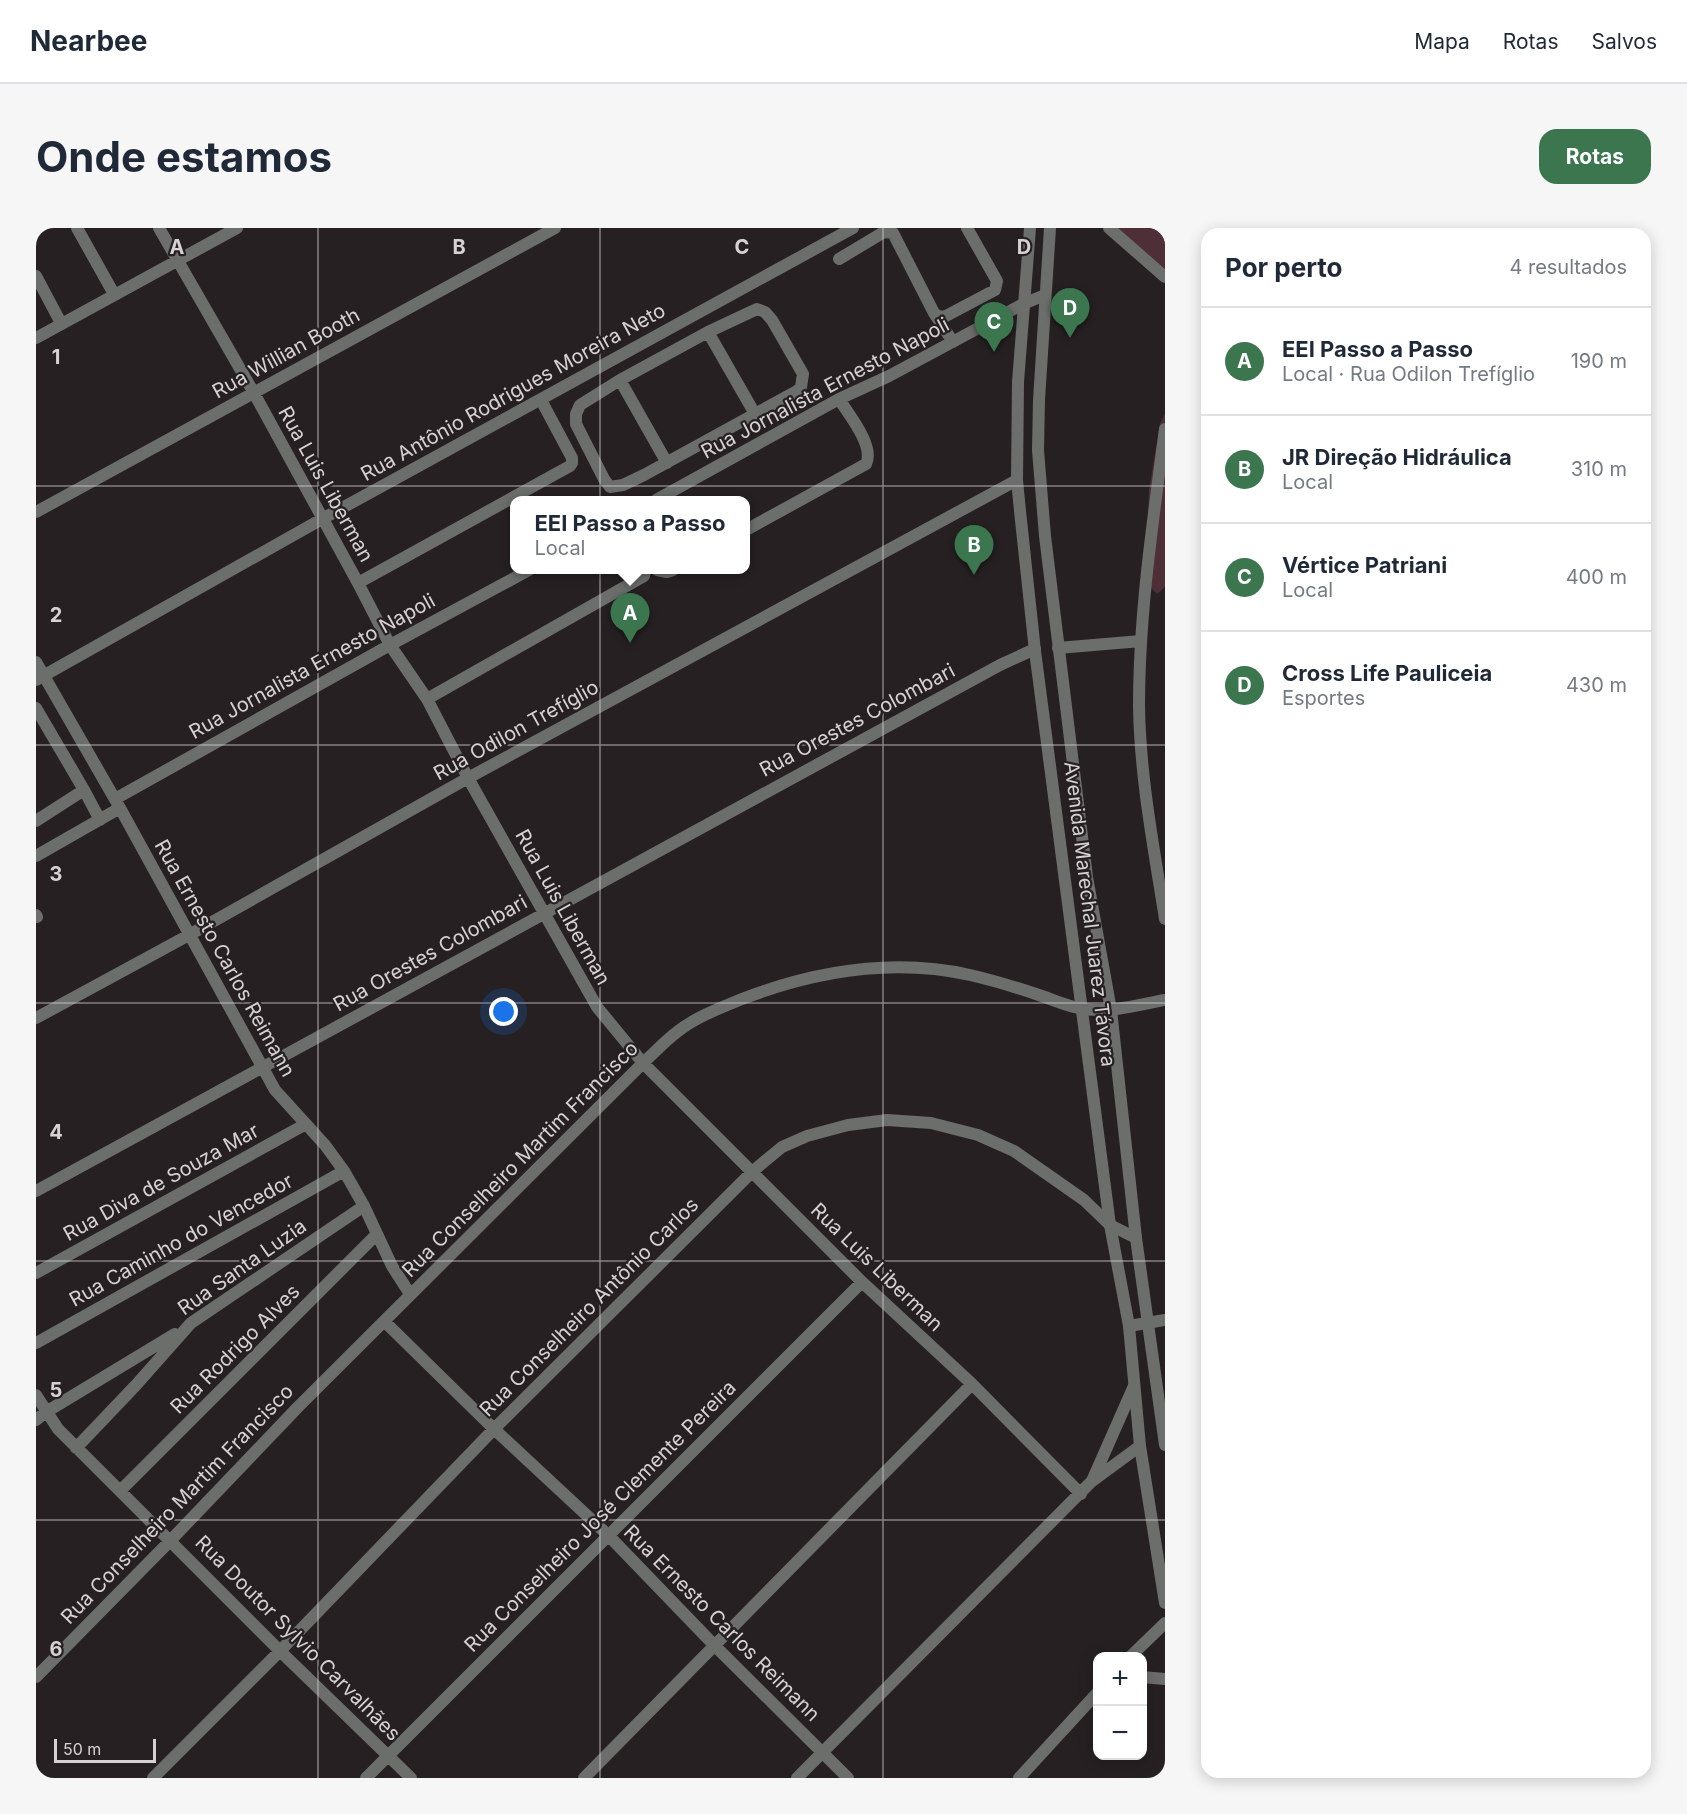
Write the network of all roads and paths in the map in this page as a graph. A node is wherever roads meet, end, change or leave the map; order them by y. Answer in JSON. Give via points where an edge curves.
{"nodes":[{"id":1,"x":77,"y":228,"type":"edge"},
{"id":2,"x":159,"y":228,"type":"edge"},
{"id":3,"x":237,"y":228,"type":"edge"},
{"id":4,"x":555,"y":228,"type":"edge"},
{"id":5,"x":853,"y":228,"type":"edge"},
{"id":6,"x":967,"y":228,"type":"edge"},
{"id":7,"x":1030,"y":228,"type":"edge"},
{"id":8,"x":1050,"y":228,"type":"edge"},
{"id":9,"x":1109,"y":228,"type":"edge"},
{"id":10,"x":839,"y":259,"type":"dead end"},
{"id":11,"x":177,"y":261,"type":"junction"},
{"id":12,"x":36,"y":276,"type":"edge"},
{"id":13,"x":1165,"y":277,"type":"edge"},
{"id":14,"x":114,"y":294,"type":"junction"},
{"id":15,"x":1045,"y":295,"type":"junction"},
{"id":16,"x":1023,"y":304,"type":"junction"},
{"id":17,"x":934,"y":314,"type":"junction"},
{"id":18,"x":62,"y":323,"type":"junction"},
{"id":19,"x":708,"y":332,"type":"junction"},
{"id":20,"x":36,"y":338,"type":"edge"},
{"id":21,"x":652,"y":339,"type":"junction"},
{"id":22,"x":952,"y":342,"type":"junction"},
{"id":23,"x":662,"y":357,"type":"junction"},
{"id":24,"x":620,"y":381,"type":"junction"},
{"id":25,"x":254,"y":393,"type":"junction"},
{"id":26,"x":839,"y":399,"type":"junction"},
{"id":27,"x":541,"y":400,"type":"junction"},
{"id":28,"x":755,"y":414,"type":"junction"},
{"id":29,"x":1165,"y":429,"type":"edge"},
{"id":30,"x":667,"y":463,"type":"junction"},
{"id":31,"x":1017,"y":480,"type":"junction"},
{"id":32,"x":516,"y":496,"type":"edge"},
{"id":33,"x":665,"y":496,"type":"edge"},
{"id":34,"x":510,"y":499,"type":"edge"},
{"id":35,"x":36,"y":513,"type":"edge"},
{"id":36,"x":322,"y":519,"type":"junction"},
{"id":37,"x":750,"y":528,"type":"edge"},
{"id":38,"x":522,"y":574,"type":"edge"},
{"id":39,"x":644,"y":574,"type":"edge"},
{"id":40,"x":358,"y":583,"type":"junction"},
{"id":41,"x":1141,"y":641,"type":"junction"},
{"id":42,"x":390,"y":645,"type":"junction"},
{"id":43,"x":1058,"y":648,"type":"junction"},
{"id":44,"x":1035,"y":649,"type":"junction"},
{"id":45,"x":36,"y":662,"type":"edge"},
{"id":46,"x":40,"y":678,"type":"edge"},
{"id":47,"x":428,"y":699,"type":"junction"},
{"id":48,"x":36,"y":708,"type":"edge"},
{"id":49,"x":468,"y":778,"type":"junction"},
{"id":50,"x":84,"y":790,"type":"junction"},
{"id":51,"x":117,"y":804,"type":"junction"},
{"id":52,"x":100,"y":820,"type":"junction"},
{"id":53,"x":36,"y":821,"type":"edge"},
{"id":54,"x":36,"y":856,"type":"edge"},
{"id":55,"x":544,"y":913,"type":"junction"},
{"id":56,"x":1165,"y":919,"type":"edge"},
{"id":57,"x":189,"y":935,"type":"junction"},
{"id":58,"x":1165,"y":1000,"type":"edge"},
{"id":59,"x":1083,"y":1009,"type":"junction"},
{"id":60,"x":1111,"y":1010,"type":"junction"},
{"id":61,"x":36,"y":1018,"type":"edge"},
{"id":62,"x":643,"y":1063,"type":"junction"},
{"id":63,"x":262,"y":1067,"type":"junction"},
{"id":64,"x":306,"y":1125,"type":"junction"},
{"id":65,"x":344,"y":1171,"type":"junction"},
{"id":66,"x":753,"y":1171,"type":"junction"},
{"id":67,"x":36,"y":1191,"type":"edge"},
{"id":68,"x":364,"y":1206,"type":"junction"},
{"id":69,"x":1110,"y":1225,"type":"junction"},
{"id":70,"x":377,"y":1234,"type":"junction"},
{"id":71,"x":1136,"y":1238,"type":"junction"},
{"id":72,"x":36,"y":1273,"type":"edge"},
{"id":73,"x":862,"y":1282,"type":"junction"},
{"id":74,"x":410,"y":1294,"type":"junction"},
{"id":75,"x":1165,"y":1320,"type":"edge"},
{"id":76,"x":385,"y":1322,"type":"junction"},
{"id":77,"x":191,"y":1323,"type":"junction"},
{"id":78,"x":1149,"y":1323,"type":"junction"},
{"id":79,"x":1129,"y":1326,"type":"junction"},
{"id":80,"x":36,"y":1343,"type":"edge"},
{"id":81,"x":972,"y":1384,"type":"junction"},
{"id":82,"x":1134,"y":1386,"type":"junction"},
{"id":83,"x":36,"y":1395,"type":"edge"},
{"id":84,"x":41,"y":1416,"type":"edge"},
{"id":85,"x":494,"y":1430,"type":"junction"},
{"id":86,"x":1165,"y":1445,"type":"edge"},
{"id":87,"x":1140,"y":1446,"type":"junction"},
{"id":88,"x":76,"y":1448,"type":"junction"},
{"id":89,"x":1091,"y":1482,"type":"junction"},
{"id":90,"x":120,"y":1491,"type":"junction"},
{"id":91,"x":1081,"y":1494,"type":"junction"},
{"id":92,"x":608,"y":1535,"type":"junction"},
{"id":93,"x":170,"y":1541,"type":"junction"},
{"id":94,"x":1165,"y":1603,"type":"edge"},
{"id":95,"x":1165,"y":1623,"type":"edge"},
{"id":96,"x":715,"y":1646,"type":"junction"},
{"id":97,"x":280,"y":1651,"type":"junction"},
{"id":98,"x":1135,"y":1652,"type":"edge"},
{"id":99,"x":37,"y":1673,"type":"edge"},
{"id":100,"x":1147,"y":1677,"type":"edge"},
{"id":101,"x":1165,"y":1679,"type":"edge"},
{"id":102,"x":1093,"y":1697,"type":"edge"},
{"id":103,"x":823,"y":1752,"type":"junction"},
{"id":104,"x":389,"y":1755,"type":"junction"},
{"id":105,"x":153,"y":1778,"type":"edge"},
{"id":106,"x":366,"y":1778,"type":"edge"},
{"id":107,"x":411,"y":1778,"type":"edge"},
{"id":108,"x":584,"y":1778,"type":"edge"},
{"id":109,"x":797,"y":1778,"type":"edge"},
{"id":110,"x":848,"y":1778,"type":"edge"},
{"id":111,"x":1019,"y":1778,"type":"edge"}],
"edges":[{"from":1,"to":14,"type":"street"},
{"from":2,"to":11,"type":"street","name":"Rua Luis Liberman"},
{"from":3,"to":11,"type":"street"},
{"from":4,"to":25,"type":"street","name":"Rua Willian Booth"},
{"from":5,"to":21,"type":"street","name":"Rua Antônio Rodrigues Moreira Neto"},
{"from":6,"to":17,"type":"street","via":[[997,281],[996,288],[944,317]]},
{"from":7,"to":16,"type":"street","name":"Avenida Marechal Juarez Távora"},
{"from":8,"to":15,"type":"street","name":"Avenida Marechal Juarez Távora"},
{"from":9,"to":13,"type":"street"},
{"from":10,"to":17,"type":"street","via":[[884,232],[893,232]]},
{"from":11,"to":14,"type":"street"},
{"from":11,"to":25,"type":"street","name":"Rua Luis Liberman"},
{"from":12,"to":18,"type":"street"},
{"from":14,"to":18,"type":"street"},
{"from":15,"to":16,"type":"street","name":"Rua Jornalista Ernesto Napoli"},
{"from":15,"to":43,"type":"street","name":"Avenida Marechal Juarez Távora","via":[[1038,450]]},
{"from":16,"to":22,"type":"street","name":"Rua Jornalista Ernesto Napoli"},
{"from":16,"to":31,"type":"street","name":"Avenida Marechal Juarez Távora"},
{"from":17,"to":22,"type":"street"},
{"from":18,"to":20,"type":"street"},
{"from":19,"to":23,"type":"street"},
{"from":19,"to":28,"type":"street"},
{"from":19,"to":28,"type":"street","via":[[760,309],[772,320],[798,365],[803,374],[801,387]]},
{"from":21,"to":23,"type":"street"},
{"from":21,"to":27,"type":"street","name":"Rua Antônio Rodrigues Moreira Neto"},
{"from":22,"to":26,"type":"street","name":"Rua Jornalista Ernesto Napoli"},
{"from":23,"to":24,"type":"street"},
{"from":24,"to":30,"type":"street"},
{"from":24,"to":30,"type":"street","via":[[580,405],[576,414],[576,424],[604,479],[610,487],[623,485]]},
{"from":25,"to":35,"type":"street","name":"Rua Willian Booth"},
{"from":25,"to":36,"type":"street","name":"Rua Luis Liberman"},
{"from":26,"to":33,"type":"street","name":"Rua Jornalista Ernesto Napoli"},
{"from":26,"to":37,"type":"street","via":[[868,450],[866,464]]},
{"from":27,"to":32,"type":"street","via":[[572,463]]},
{"from":27,"to":36,"type":"street","name":"Rua Antônio Rodrigues Moreira Neto"},
{"from":28,"to":30,"type":"street"},
{"from":29,"to":41,"type":"street"},
{"from":31,"to":44,"type":"street","name":"Avenida Marechal Juarez Távora"},
{"from":31,"to":49,"type":"street","name":"Rua Odilon Trefíglio"},
{"from":34,"to":40,"type":"street"},
{"from":36,"to":40,"type":"street","name":"Rua Luis Liberman"},
{"from":36,"to":46,"type":"street","name":"Rua Antônio Rodrigues Moreira Neto"},
{"from":38,"to":42,"type":"street","name":"Rua Jornalista Ernesto Napoli"},
{"from":39,"to":47,"type":"street"},
{"from":40,"to":42,"type":"street","name":"Rua Luis Liberman"},
{"from":41,"to":43,"type":"street"},
{"from":41,"to":56,"type":"street","via":[[1139,708],[1143,765]]},
{"from":42,"to":47,"type":"street","name":"Rua Luis Liberman"},
{"from":42,"to":51,"type":"street","name":"Rua Jornalista Ernesto Napoli"},
{"from":43,"to":60,"type":"street","name":"Avenida Marechal Juarez Távora","via":[[1087,878]]},
{"from":44,"to":55,"type":"street","name":"Rua Orestes Colombari"},
{"from":44,"to":59,"type":"street","name":"Avenida Marechal Juarez Távora"},
{"from":45,"to":46,"type":"street","name":"Rua Ernesto Carlos Reimann"},
{"from":46,"to":51,"type":"street","name":"Rua Ernesto Carlos Reimann"},
{"from":47,"to":49,"type":"street","name":"Rua Luis Liberman"},
{"from":48,"to":50,"type":"street"},
{"from":49,"to":55,"type":"street","name":"Rua Luis Liberman"},
{"from":49,"to":57,"type":"street","name":"Rua Odilon Trefíglio"},
{"from":50,"to":52,"type":"street"},
{"from":50,"to":53,"type":"street"},
{"from":51,"to":52,"type":"street","name":"Rua Jornalista Ernesto Napoli"},
{"from":51,"to":57,"type":"street","name":"Rua Ernesto Carlos Reimann"},
{"from":52,"to":54,"type":"street","name":"Rua Jornalista Ernesto Napoli"},
{"from":55,"to":62,"type":"street","name":"Rua Luis Liberman","via":[[597,1007]]},
{"from":55,"to":63,"type":"street","name":"Rua Orestes Colombari"},
{"from":57,"to":61,"type":"street","name":"Rua Odilon Trefíglio"},
{"from":57,"to":63,"type":"street","name":"Rua Ernesto Carlos Reimann"},
{"from":58,"to":60,"type":"street","name":"Rua Conselheiro Martim Francisco"},
{"from":59,"to":60,"type":"street","name":"Rua Conselheiro Martim Francisco"},
{"from":59,"to":62,"type":"street","name":"Rua Conselheiro Martim Francisco","via":[[970,975],[922,968],[843,971],[759,993],[713,1011],[678,1031]]},
{"from":59,"to":69,"type":"street","name":"Avenida Marechal Juarez Távora"},
{"from":60,"to":71,"type":"street","name":"Avenida Marechal Juarez Távora"},
{"from":62,"to":66,"type":"street","name":"Rua Luis Liberman"},
{"from":62,"to":74,"type":"street","name":"Rua Conselheiro Martim Francisco"},
{"from":63,"to":64,"type":"street","name":"Rua Ernesto Carlos Reimann","via":[[275,1090]]},
{"from":63,"to":67,"type":"street","name":"Rua Orestes Colombari"},
{"from":64,"to":65,"type":"street","name":"Rua Ernesto Carlos Reimann"},
{"from":64,"to":72,"type":"street","name":"Rua Diva de Souza Mar"},
{"from":65,"to":68,"type":"street","name":"Rua Ernesto Carlos Reimann"},
{"from":65,"to":80,"type":"street","name":"Rua Caminho do Vencedor"},
{"from":66,"to":69,"type":"street","name":"Rua Conselheiro Antônio Carlos","via":[[782,1148],[807,1136],[887,1120],[931,1123],[978,1135],[1014,1151],[1084,1200]]},
{"from":66,"to":73,"type":"street","name":"Rua Luis Liberman"},
{"from":66,"to":85,"type":"street","name":"Rua Conselheiro Antônio Carlos"},
{"from":68,"to":70,"type":"street","name":"Rua Ernesto Carlos Reimann"},
{"from":68,"to":77,"type":"street","name":"Rua Santa Luzia"},
{"from":69,"to":71,"type":"street","name":"Rua Conselheiro Antônio Carlos"},
{"from":69,"to":79,"type":"street","name":"Avenida Marechal Juarez Távora"},
{"from":70,"to":74,"type":"street","name":"Rua Ernesto Carlos Reimann"},
{"from":70,"to":90,"type":"street","name":"Rua Rodrigo Alves"},
{"from":71,"to":78,"type":"street","name":"Avenida Marechal Juarez Távora"},
{"from":73,"to":81,"type":"street","name":"Rua Luis Liberman"},
{"from":73,"to":92,"type":"street","name":"Rua Conselheiro José Clemente Pereira"},
{"from":74,"to":76,"type":"street","name":"Rua Conselheiro Martim Francisco"},
{"from":75,"to":78,"type":"street"},
{"from":76,"to":85,"type":"street","name":"Rua Ernesto Carlos Reimann"},
{"from":76,"to":93,"type":"street","name":"Rua Conselheiro Martim Francisco"},
{"from":77,"to":84,"type":"street"},
{"from":77,"to":88,"type":"street","name":"Rua Santa Luzia"},
{"from":78,"to":79,"type":"street"},
{"from":78,"to":86,"type":"street","name":"Avenida Marechal Juarez Távora"},
{"from":79,"to":82,"type":"street","name":"Avenida Marechal Juarez Távora"},
{"from":81,"to":91,"type":"street","name":"Rua Luis Liberman"},
{"from":81,"to":96,"type":"street"},
{"from":82,"to":87,"type":"street","name":"Avenida Marechal Juarez Távora"},
{"from":82,"to":89,"type":"street"},
{"from":83,"to":84,"type":"street","name":"Rua Doutor Sylvio Carvalhães"},
{"from":84,"to":88,"type":"street","name":"Rua Doutor Sylvio Carvalhães"},
{"from":85,"to":92,"type":"street","name":"Rua Ernesto Carlos Reimann"},
{"from":85,"to":97,"type":"street","name":"Rua Conselheiro Antônio Carlos"},
{"from":87,"to":89,"type":"street"},
{"from":87,"to":94,"type":"street","name":"Avenida Marechal Juarez Távora"},
{"from":88,"to":90,"type":"street","name":"Rua Doutor Sylvio Carvalhães"},
{"from":89,"to":91,"type":"street"},
{"from":90,"to":93,"type":"street","name":"Rua Doutor Sylvio Carvalhães"},
{"from":91,"to":103,"type":"street"},
{"from":92,"to":96,"type":"street","name":"Rua Ernesto Carlos Reimann"},
{"from":92,"to":104,"type":"street","name":"Rua Conselheiro José Clemente Pereira"},
{"from":93,"to":97,"type":"street","name":"Rua Doutor Sylvio Carvalhães"},
{"from":93,"to":99,"type":"street","name":"Rua Conselheiro Martim Francisco"},
{"from":95,"to":98,"type":"street"},
{"from":96,"to":103,"type":"street","name":"Rua Ernesto Carlos Reimann"},
{"from":96,"to":108,"type":"street"},
{"from":97,"to":104,"type":"street","name":"Rua Doutor Sylvio Carvalhães"},
{"from":97,"to":105,"type":"street","name":"Rua Conselheiro Antônio Carlos"},
{"from":100,"to":101,"type":"street"},
{"from":102,"to":111,"type":"street"},
{"from":103,"to":109,"type":"street"},
{"from":103,"to":110,"type":"street","name":"Rua Ernesto Carlos Reimann"},
{"from":104,"to":106,"type":"street","name":"Rua Conselheiro José Clemente Pereira"},
{"from":104,"to":107,"type":"street","name":"Rua Doutor Sylvio Carvalhães"}]}
